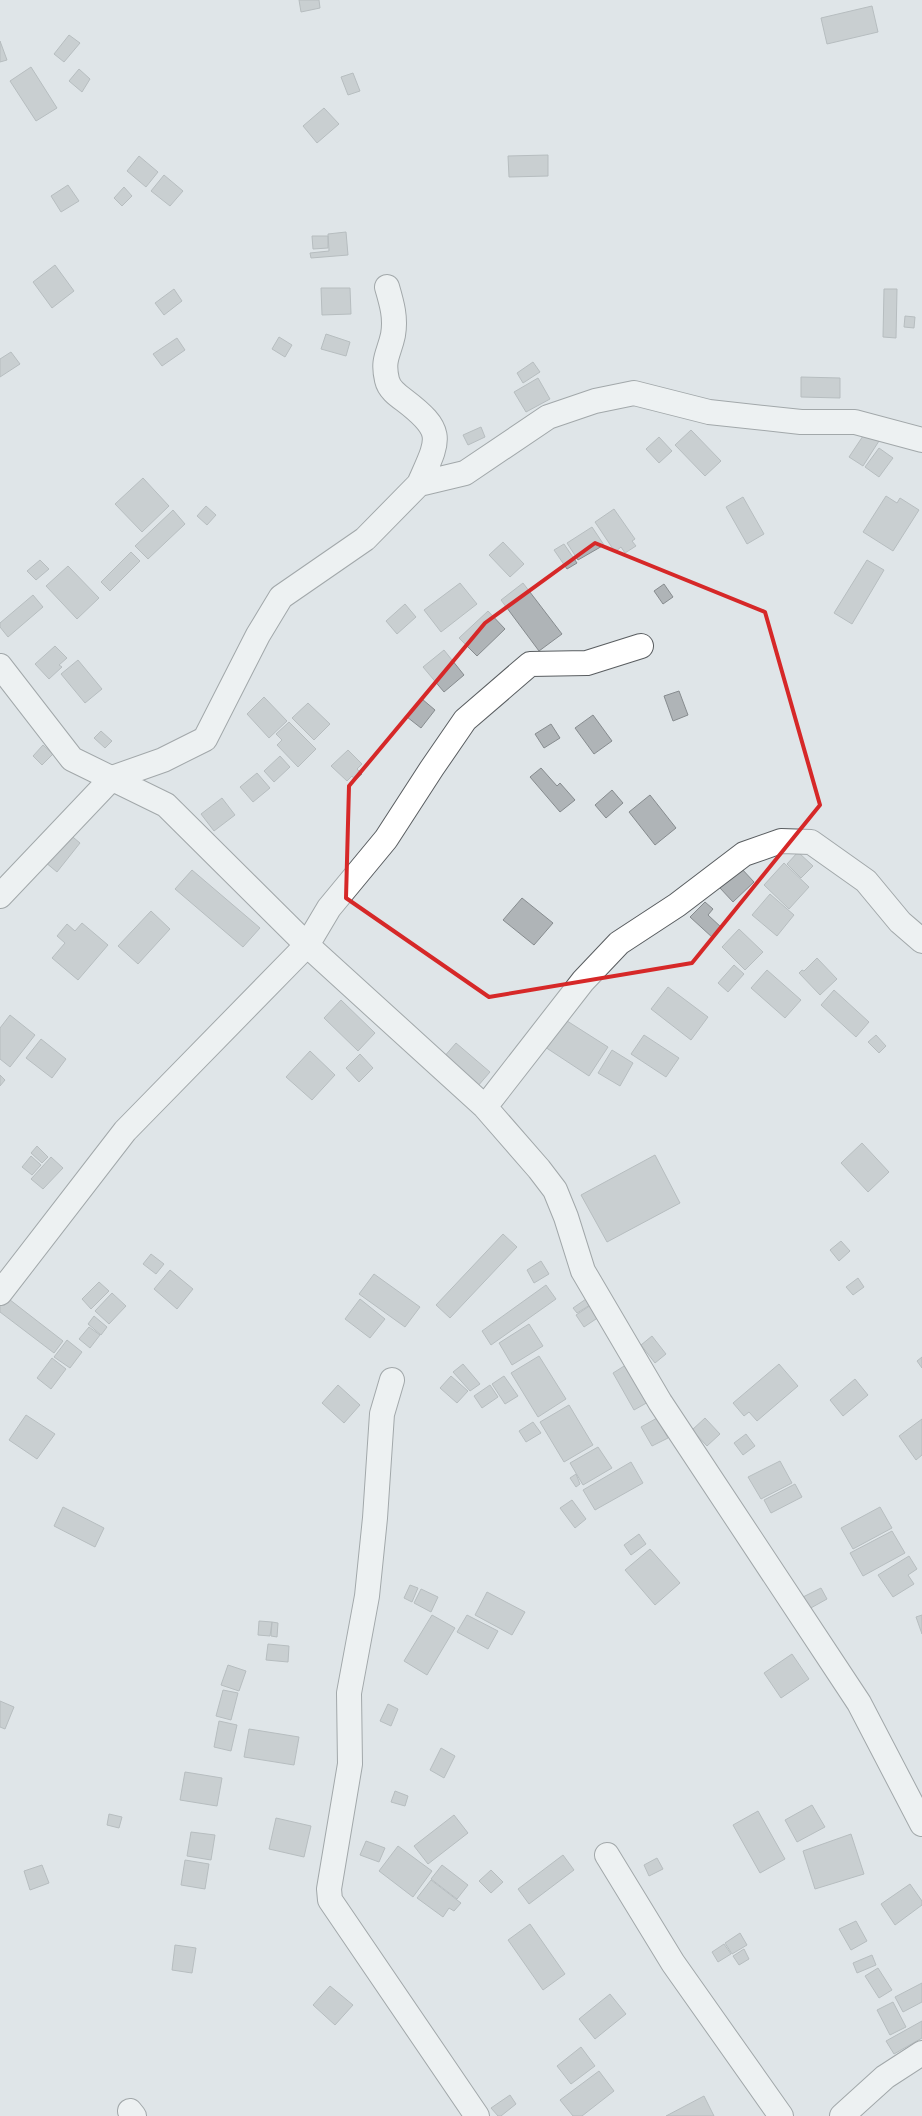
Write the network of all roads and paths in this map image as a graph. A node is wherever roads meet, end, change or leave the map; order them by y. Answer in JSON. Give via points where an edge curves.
{"nodes":[{"id":1,"x":387,"y":287,"type":"dead end"},
{"id":2,"x":922,"y":440,"type":"edge"},
{"id":3,"x":420,"y":484,"type":"junction"},
{"id":4,"x":641,"y":646,"type":"dead end"},
{"id":5,"x":0,"y":666,"type":"edge"},
{"id":6,"x":112,"y":778,"type":"junction"},
{"id":7,"x":0,"y":896,"type":"edge"},
{"id":8,"x":922,"y":941,"type":"edge"},
{"id":9,"x":307,"y":945,"type":"junction"},
{"id":10,"x":485,"y":1107,"type":"junction"},
{"id":11,"x":0,"y":1292,"type":"edge"},
{"id":12,"x":392,"y":1380,"type":"dead end"},
{"id":13,"x":922,"y":1824,"type":"edge"},
{"id":14,"x":608,"y":1855,"type":"dead end"},
{"id":15,"x":922,"y":2053,"type":"edge"},
{"id":16,"x":477,"y":2116,"type":"edge"},
{"id":17,"x":781,"y":2116,"type":"edge"},
{"id":18,"x":842,"y":2116,"type":"edge"}],
"edges":[{"from":1,"to":3,"type":"street","via":[[395,314],[393,337],[384,361],[387,382],[395,394],[430,422],[434,434],[433,453]]},
{"from":2,"to":3,"type":"street","via":[[855,422],[801,422],[708,412],[634,393],[595,401],[548,417],[465,473]]},
{"from":3,"to":6,"type":"street","via":[[365,539],[281,597],[205,739],[163,760]]},
{"from":4,"to":9,"type":"street","via":[[587,663],[530,664],[466,720],[386,839],[330,908]]},
{"from":5,"to":6,"type":"street","via":[[72,759]]},
{"from":6,"to":7,"type":"street"},
{"from":6,"to":9,"type":"street","via":[[166,805]]},
{"from":8,"to":10,"type":"street","via":[[900,922],[866,881],[811,842],[781,841],[744,854],[619,943],[583,981]]},
{"from":9,"to":10,"type":"street"},
{"from":9,"to":11,"type":"street","via":[[125,1131]]},
{"from":10,"to":13,"type":"street","via":[[555,1190],[583,1271],[660,1402],[859,1703]]},
{"from":12,"to":16,"type":"street","via":[[382,1414],[367,1596],[349,1693],[350,1764],[329,1889],[330,1900]]},
{"from":14,"to":17,"type":"street","via":[[673,1963]]},
{"from":15,"to":18,"type":"street","via":[[885,2077]]}]}
